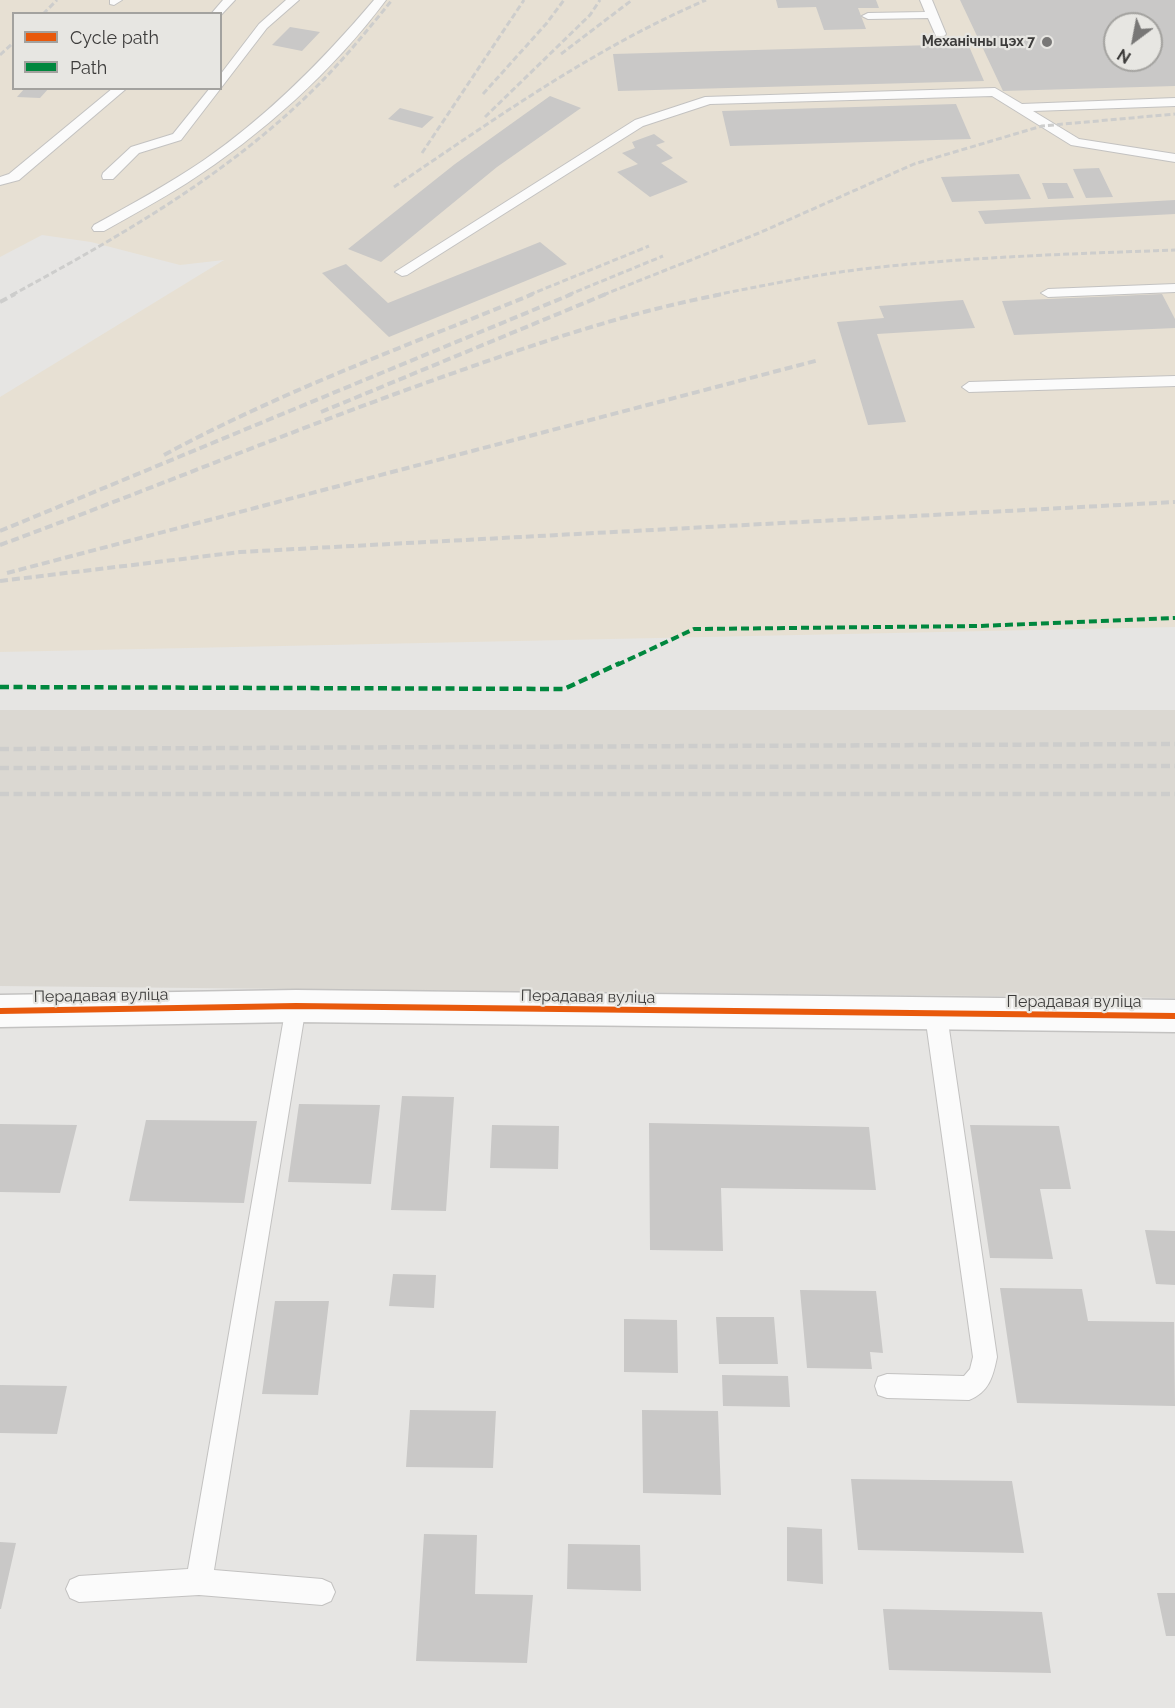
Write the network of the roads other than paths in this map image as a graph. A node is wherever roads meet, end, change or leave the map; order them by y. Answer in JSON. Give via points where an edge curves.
{"nodes":[{"id":1,"x":229,"y":0,"type":"edge"},
{"id":2,"x":293,"y":0,"type":"edge"},
{"id":3,"x":380,"y":0,"type":"edge"},
{"id":4,"x":926,"y":0,"type":"edge"},
{"id":5,"x":218,"y":12,"type":"edge"},
{"id":6,"x":932,"y":15,"type":"junction"},
{"id":7,"x":868,"y":16,"type":"dead end"},
{"id":8,"x":940,"y":34,"type":"dead end"},
{"id":9,"x":222,"y":81,"type":"edge"},
{"id":10,"x":119,"y":90,"type":"edge"},
{"id":11,"x":215,"y":90,"type":"edge"},
{"id":12,"x":1175,"y":102,"type":"edge"},
{"id":13,"x":1019,"y":108,"type":"junction"},
{"id":14,"x":1175,"y":158,"type":"edge"},
{"id":15,"x":108,"y":176,"type":"dead end"},
{"id":16,"x":0,"y":182,"type":"edge"},
{"id":17,"x":99,"y":228,"type":"dead end"},
{"id":18,"x":402,"y":272,"type":"dead end"},
{"id":19,"x":1175,"y":288,"type":"edge"},
{"id":20,"x":1048,"y":293,"type":"dead end"},
{"id":21,"x":1175,"y":381,"type":"edge"},
{"id":22,"x":969,"y":387,"type":"dead end"},
{"id":23,"x":296,"y":1006,"type":"junction"},
{"id":24,"x":0,"y":1011,"type":"edge"},
{"id":25,"x":936,"y":1016,"type":"junction"},
{"id":26,"x":1175,"y":1016,"type":"edge"},
{"id":27,"x":887,"y":1386,"type":"dead end"},
{"id":28,"x":199,"y":1582,"type":"junction"},
{"id":29,"x":79,"y":1589,"type":"dead end"},
{"id":30,"x":322,"y":1592,"type":"dead end"}],
"edges":[{"from":1,"to":5,"type":"lane"},
{"from":2,"to":9,"type":"lane","via":[[263,26]]},
{"from":3,"to":17,"type":"lane","via":[[314,75],[249,132],[184,180]]},
{"from":4,"to":6,"type":"lane"},
{"from":6,"to":7,"type":"lane"},
{"from":6,"to":8,"type":"lane"},
{"from":10,"to":16,"type":"lane","via":[[14,177]]},
{"from":11,"to":15,"type":"lane","via":[[177,137],[135,150]]},
{"from":12,"to":13,"type":"lane"},
{"from":13,"to":14,"type":"lane","via":[[1075,142]]},
{"from":13,"to":18,"type":"lane","via":[[995,92],[709,100],[639,123]]},
{"from":19,"to":20,"type":"lane"},
{"from":21,"to":22,"type":"lane"},
{"from":23,"to":24,"type":"street","name":"Перадавая вуліца"},
{"from":23,"to":25,"type":"street","name":"Перадавая вуліца"},
{"from":23,"to":28,"type":"lane"},
{"from":25,"to":26,"type":"street","name":"Перадавая вуліца"},
{"from":25,"to":27,"type":"lane","via":[[985,1357],[981,1376],[969,1388]]},
{"from":28,"to":29,"type":"lane"},
{"from":28,"to":30,"type":"lane"}]}
